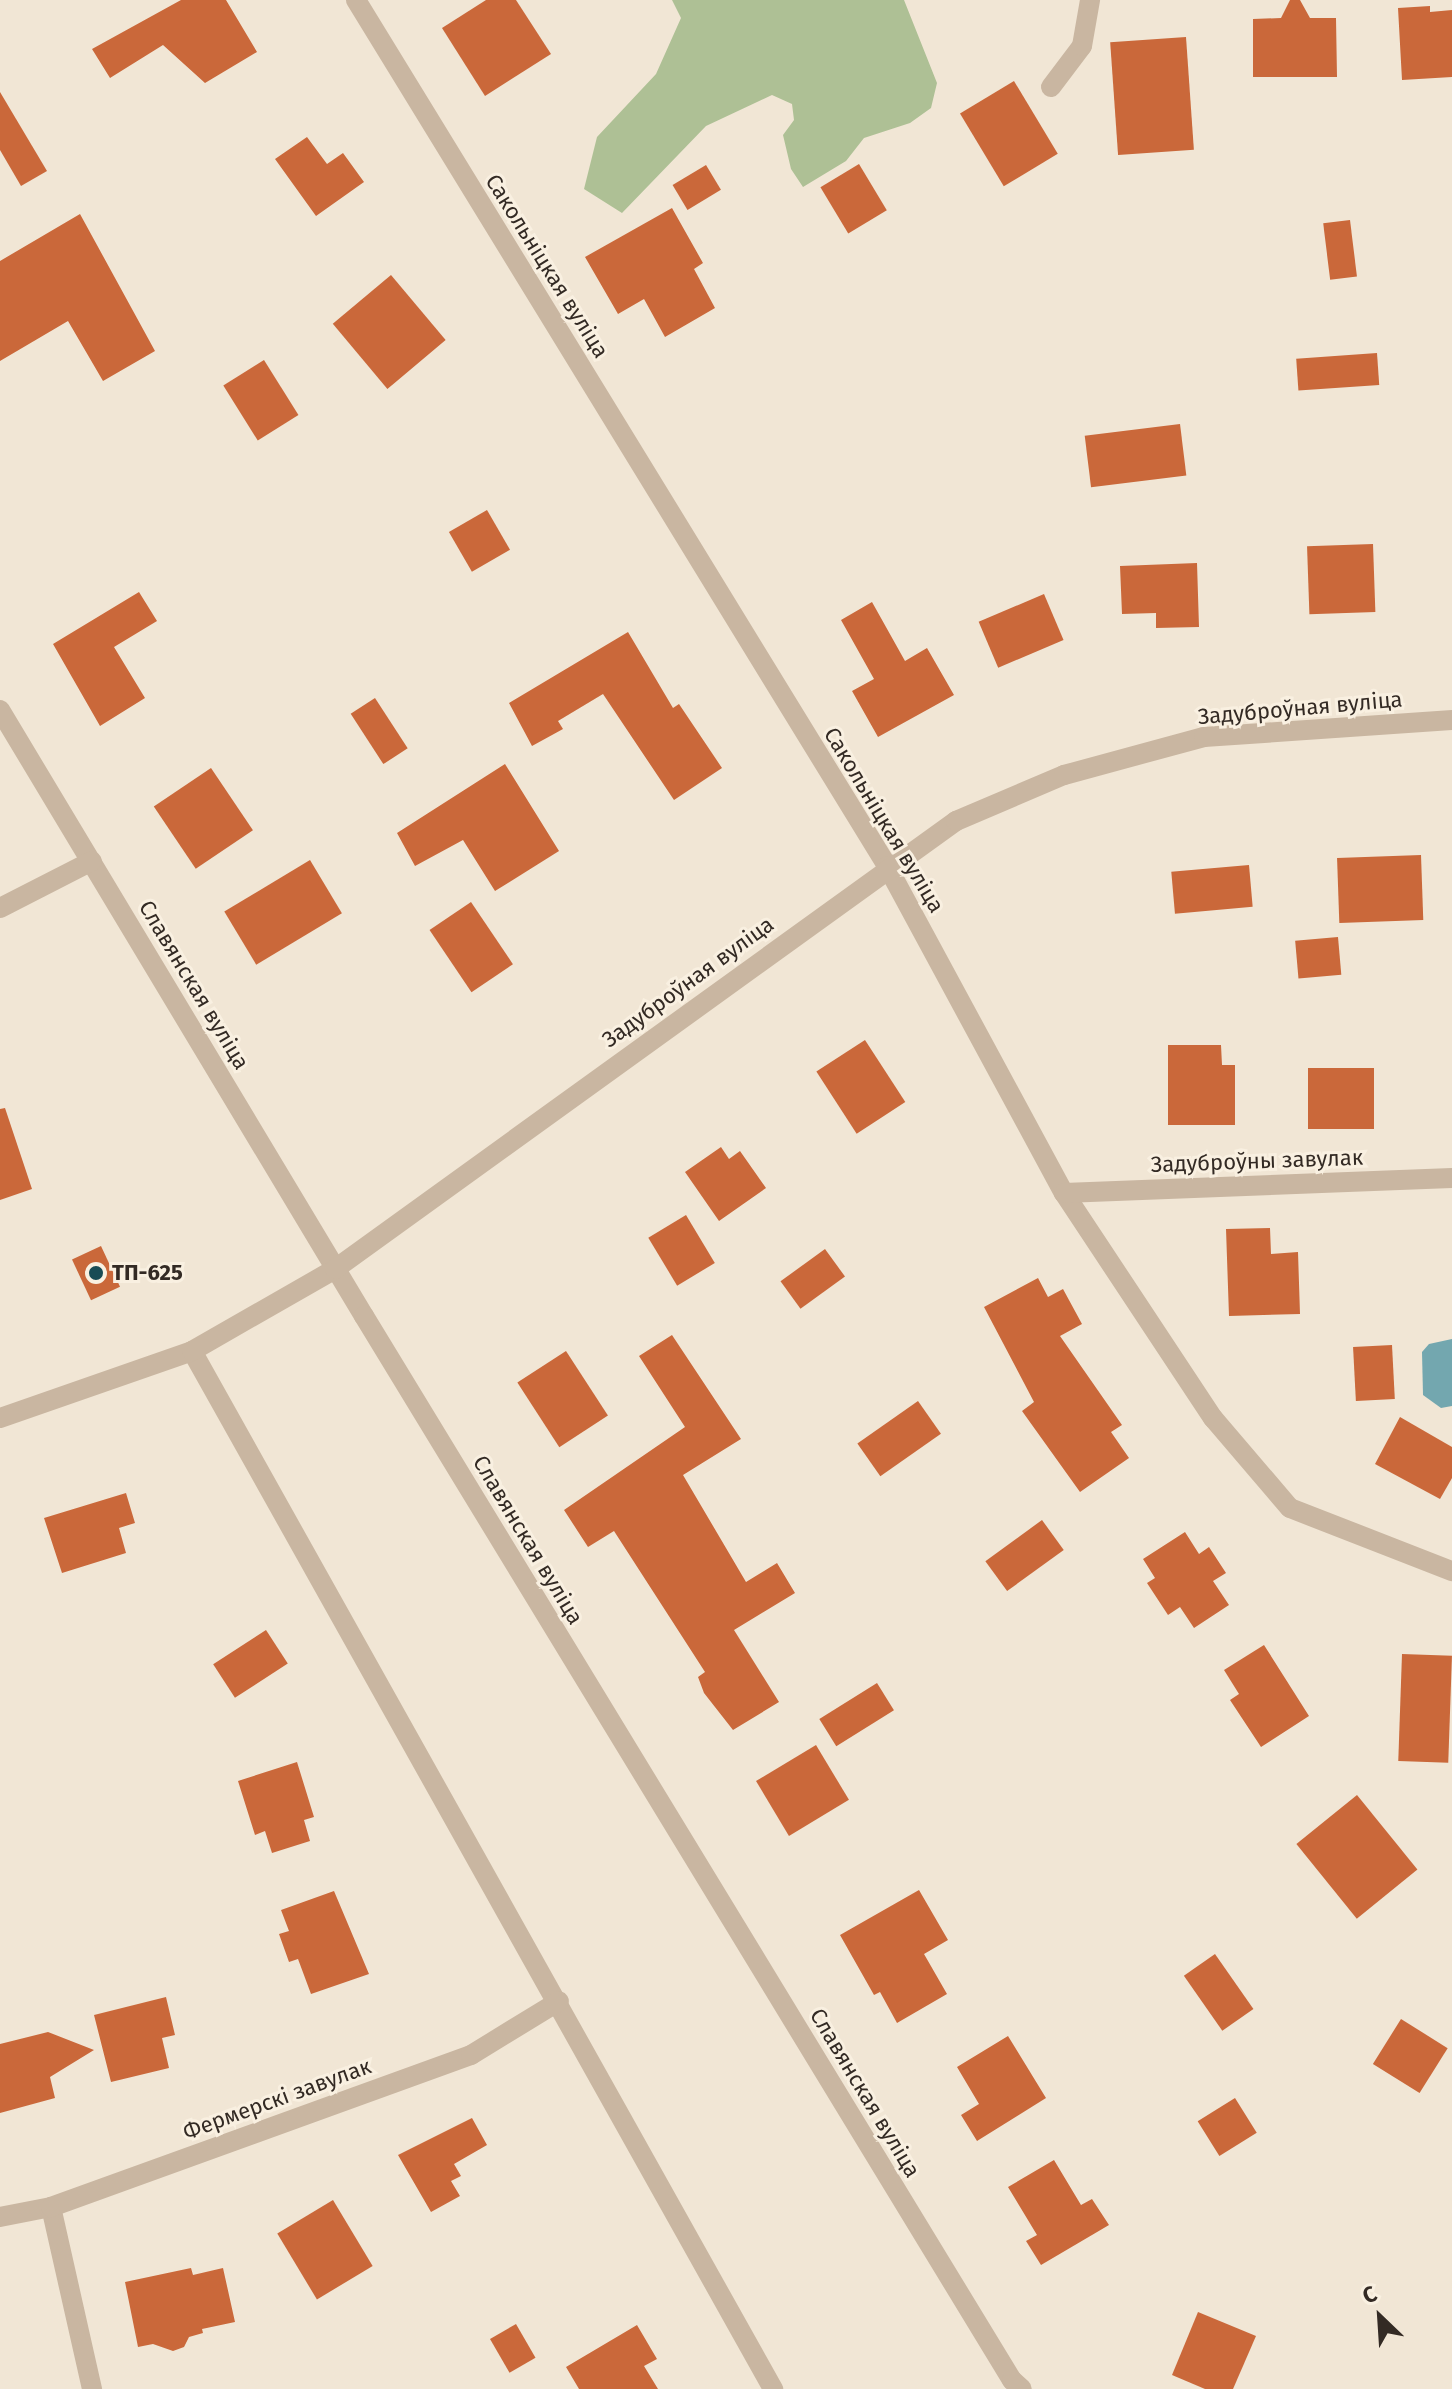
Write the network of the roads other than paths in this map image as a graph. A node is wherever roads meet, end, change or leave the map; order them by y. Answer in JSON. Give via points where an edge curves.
{"nodes":[{"id":1,"x":356,"y":0,"type":"edge"},
{"id":2,"x":1090,"y":0,"type":"edge"},
{"id":3,"x":1051,"y":87,"type":"dead end"},
{"id":4,"x":0,"y":710,"type":"edge"},
{"id":5,"x":1452,"y":720,"type":"edge"},
{"id":6,"x":92,"y":861,"type":"junction"},
{"id":7,"x":887,"y":866,"type":"junction"},
{"id":8,"x":0,"y":908,"type":"edge"},
{"id":9,"x":1452,"y":1178,"type":"edge"},
{"id":10,"x":1064,"y":1193,"type":"junction"},
{"id":11,"x":335,"y":1269,"type":"junction"},
{"id":12,"x":192,"y":1351,"type":"junction"},
{"id":13,"x":0,"y":1418,"type":"edge"},
{"id":14,"x":1452,"y":1571,"type":"edge"},
{"id":15,"x":559,"y":2001,"type":"junction"},
{"id":16,"x":51,"y":2207,"type":"junction"},
{"id":17,"x":0,"y":2217,"type":"edge"},
{"id":18,"x":92,"y":2389,"type":"edge"},
{"id":19,"x":773,"y":2389,"type":"edge"},
{"id":20,"x":1022,"y":2389,"type":"edge"}],
"edges":[{"from":1,"to":7,"type":"street","name":"Сакольніцкая вуліца"},
{"from":2,"to":3,"type":"street","via":[[1082,46]]},
{"from":4,"to":6,"type":"street","name":"Славянская вуліца"},
{"from":5,"to":7,"type":"street","name":"Задуброўная вуліца","via":[[1274,729],[1204,737],[1119,757],[956,821]]},
{"from":6,"to":8,"type":"street"},
{"from":6,"to":11,"type":"street","name":"Славянская вуліца"},
{"from":7,"to":10,"type":"street","name":"Сакольніцкая вуліца"},
{"from":7,"to":11,"type":"street","name":"Задуброўная вуліца"},
{"from":9,"to":10,"type":"street","name":"Задуброўны завулак"},
{"from":10,"to":14,"type":"street","name":"Сакольніцкая вуліца","via":[[1213,1418],[1290,1508]]},
{"from":11,"to":12,"type":"street","name":"Задуброўная вуліца"},
{"from":11,"to":20,"type":"street","name":"Славянская вуліца","via":[[1003,2366]]},
{"from":12,"to":13,"type":"street","name":"Задуброўная вуліца"},
{"from":12,"to":15,"type":"street"},
{"from":15,"to":16,"type":"street","name":"Фермерскі завулак","via":[[471,2055]]},
{"from":15,"to":19,"type":"street"},
{"from":16,"to":17,"type":"street","name":"Фермерскі завулак"},
{"from":16,"to":18,"type":"street"}]}
